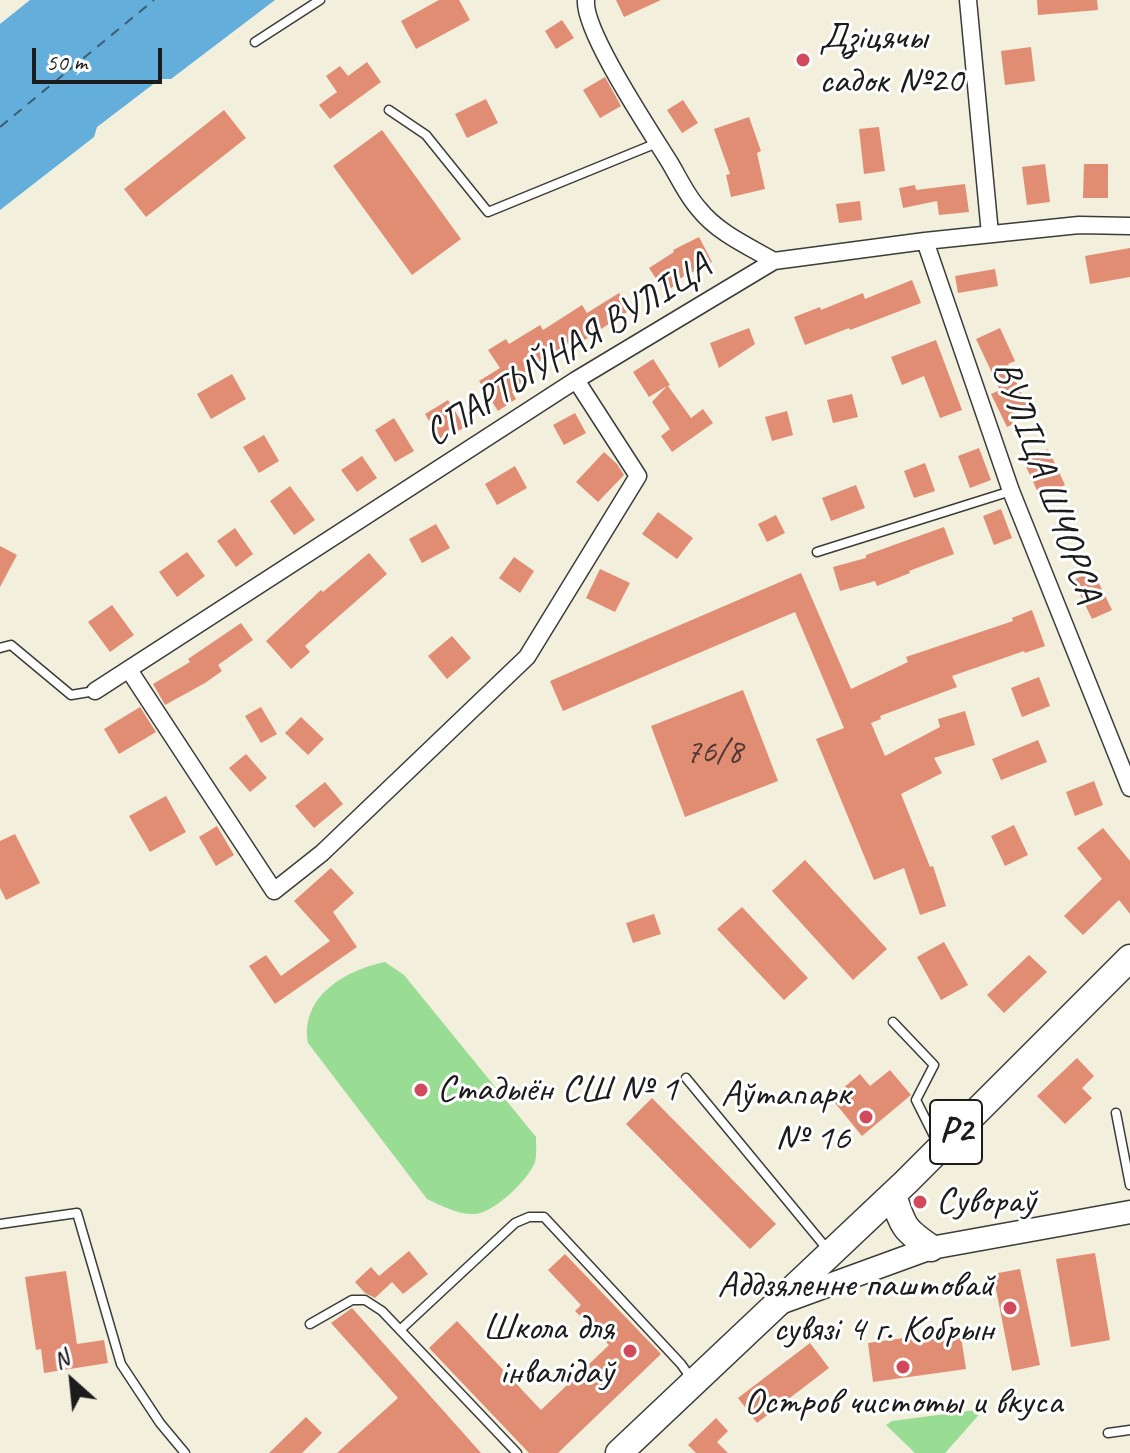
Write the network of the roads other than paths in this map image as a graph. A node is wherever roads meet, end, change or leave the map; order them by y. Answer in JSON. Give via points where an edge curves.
{"nodes":[{"id":1,"x":320,"y":0,"type":"edge"},
{"id":2,"x":586,"y":0,"type":"edge"},
{"id":3,"x":968,"y":0,"type":"edge"},
{"id":4,"x":255,"y":42,"type":"dead end"},
{"id":5,"x":389,"y":110,"type":"dead end"},
{"id":6,"x":658,"y":143,"type":"junction"},
{"id":7,"x":1130,"y":226,"type":"edge"},
{"id":8,"x":990,"y":234,"type":"junction"},
{"id":9,"x":925,"y":241,"type":"junction"},
{"id":10,"x":774,"y":261,"type":"junction"},
{"id":11,"x":576,"y":380,"type":"junction"},
{"id":12,"x":1011,"y":491,"type":"junction"},
{"id":13,"x":817,"y":552,"type":"dead end"},
{"id":14,"x":0,"y":648,"type":"edge"},
{"id":15,"x":129,"y":670,"type":"junction"},
{"id":16,"x":95,"y":691,"type":"joint"},
{"id":17,"x":1130,"y":788,"type":"edge"},
{"id":18,"x":1130,"y":958,"type":"edge"},
{"id":19,"x":893,"y":1022,"type":"dead end"},
{"id":20,"x":686,"y":1078,"type":"dead end"},
{"id":21,"x":1116,"y":1113,"type":"dead end"},
{"id":22,"x":940,"y":1148,"type":"junction"},
{"id":23,"x":1130,"y":1185,"type":"edge"},
{"id":24,"x":893,"y":1195,"type":"junction"},
{"id":25,"x":1130,"y":1212,"type":"edge"},
{"id":26,"x":0,"y":1224,"type":"edge"},
{"id":27,"x":931,"y":1248,"type":"junction"},
{"id":28,"x":830,"y":1253,"type":"junction"},
{"id":29,"x":779,"y":1303,"type":"junction"},
{"id":30,"x":310,"y":1324,"type":"dead end"},
{"id":31,"x":400,"y":1330,"type":"junction"},
{"id":32,"x":693,"y":1382,"type":"junction"},
{"id":33,"x":1130,"y":1430,"type":"edge"},
{"id":34,"x":1108,"y":1433,"type":"dead end"},
{"id":35,"x":185,"y":1453,"type":"edge"},
{"id":36,"x":517,"y":1453,"type":"edge"},
{"id":37,"x":619,"y":1453,"type":"edge"}],
"edges":[{"from":1,"to":4,"type":"lane"},
{"from":2,"to":6,"type":"street","via":[[596,37]]},
{"from":3,"to":8,"type":"street"},
{"from":5,"to":6,"type":"lane","via":[[426,135],[488,212]]},
{"from":6,"to":10,"type":"street","via":[[698,209],[719,229]]},
{"from":7,"to":8,"type":"street","name":"СПАРТЫЎНАЯ ВУЛІЦА"},
{"from":8,"to":9,"type":"street","name":"СПАРТЫЎНАЯ ВУЛІЦА"},
{"from":9,"to":10,"type":"street","name":"СПАРТЫЎНАЯ ВУЛІЦА"},
{"from":9,"to":12,"type":"street","name":"ВУЛІЦА ШЧОРСА"},
{"from":10,"to":11,"type":"street","name":"СПАРТЫЎНАЯ ВУЛІЦА"},
{"from":11,"to":15,"type":"street","name":"СПАРТЫЎНАЯ ВУЛІЦА"},
{"from":11,"to":15,"type":"street","via":[[638,476],[527,657],[322,853],[274,891]]},
{"from":12,"to":13,"type":"lane"},
{"from":12,"to":17,"type":"street","name":"ВУЛІЦА ШЧОРСА"},
{"from":14,"to":16,"type":"lane","via":[[11,645],[71,695]]},
{"from":15,"to":16,"type":"street","name":"СПАРТЫЎНАЯ ВУЛІЦА"},
{"from":18,"to":22,"type":"main road","number":"Р2"},
{"from":19,"to":22,"type":"lane","via":[[934,1065],[916,1100]]},
{"from":20,"to":28,"type":"lane"},
{"from":21,"to":23,"type":"lane"},
{"from":22,"to":24,"type":"main road","number":"Р2"},
{"from":24,"to":27,"type":"main road","via":[[906,1229]]},
{"from":24,"to":28,"type":"main road","number":"Р2"},
{"from":25,"to":27,"type":"main road"},
{"from":26,"to":35,"type":"lane","via":[[77,1213],[121,1364]]},
{"from":27,"to":29,"type":"main road"},
{"from":28,"to":29,"type":"main road","number":"Р2"},
{"from":29,"to":32,"type":"main road","number":"Р2"},
{"from":30,"to":31,"type":"lane","via":[[352,1300],[365,1300]]},
{"from":31,"to":32,"type":"lane","via":[[515,1223],[544,1217]]},
{"from":31,"to":36,"type":"lane"},
{"from":32,"to":37,"type":"main road","number":"Р2"},
{"from":33,"to":34,"type":"lane"}]}
